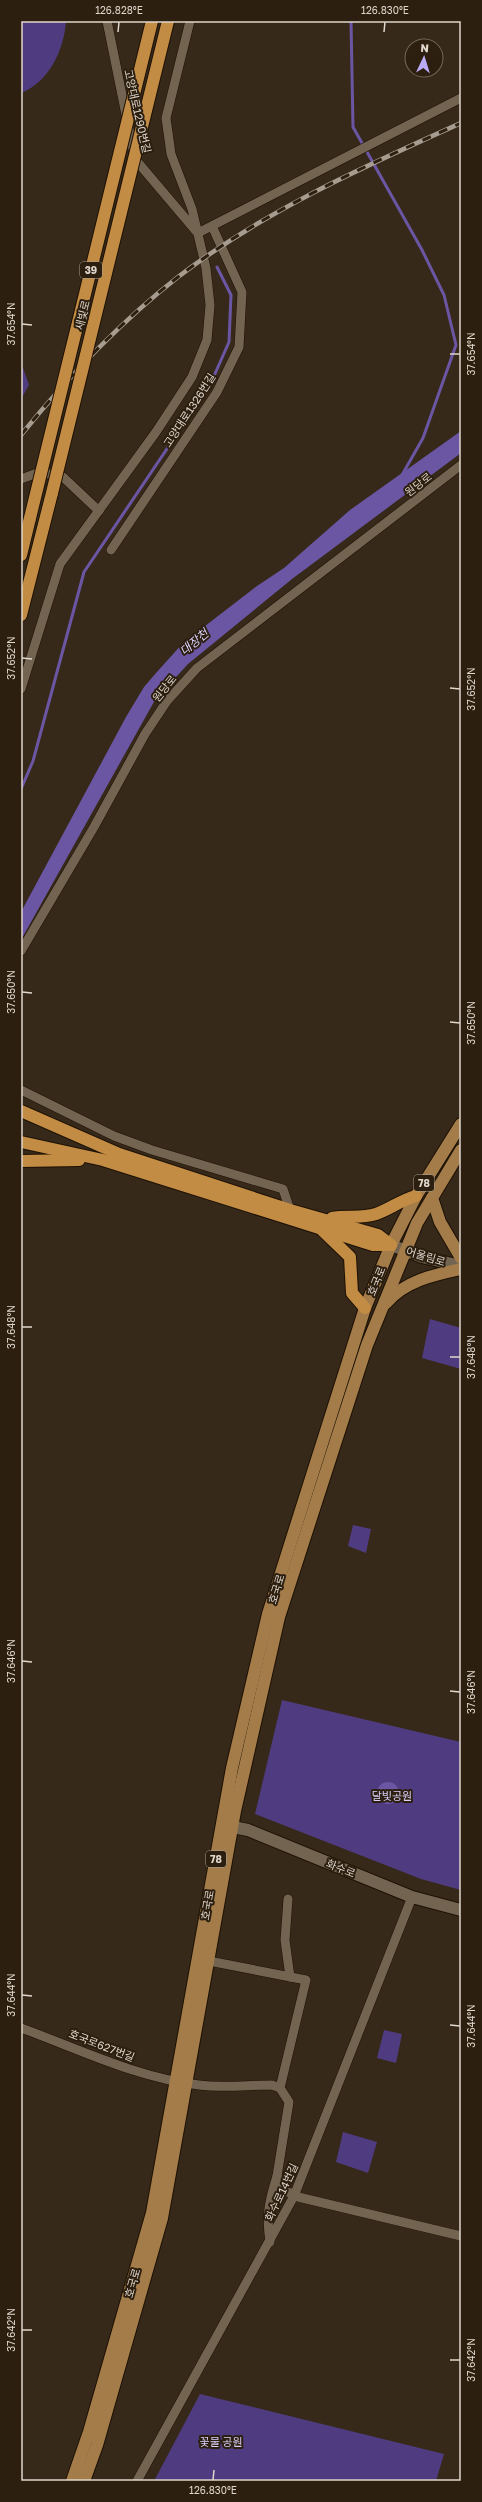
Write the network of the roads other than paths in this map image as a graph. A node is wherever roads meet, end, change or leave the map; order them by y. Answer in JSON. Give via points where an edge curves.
{"nodes":[{"id":1,"x":107,"y":21,"type":"edge"},
{"id":2,"x":152,"y":21,"type":"edge"},
{"id":3,"x":168,"y":21,"type":"edge"},
{"id":4,"x":190,"y":21,"type":"edge"},
{"id":5,"x":461,"y":98,"type":"edge"},
{"id":6,"x":212,"y":226,"type":"junction"},
{"id":7,"x":198,"y":233,"type":"junction"},
{"id":8,"x":461,"y":465,"type":"edge"},
{"id":9,"x":21,"y":479,"type":"edge"},
{"id":10,"x":99,"y":511,"type":"junction"},
{"id":11,"x":110,"y":550,"type":"dead end"},
{"id":12,"x":21,"y":555,"type":"edge"},
{"id":13,"x":21,"y":615,"type":"edge"},
{"id":14,"x":21,"y":689,"type":"edge"},
{"id":15,"x":21,"y":951,"type":"edge"},
{"id":16,"x":21,"y":1090,"type":"edge"},
{"id":17,"x":21,"y":1110,"type":"edge"},
{"id":18,"x":461,"y":1124,"type":"edge"},
{"id":19,"x":21,"y":1134,"type":"edge"},
{"id":20,"x":21,"y":1142,"type":"edge"},
{"id":21,"x":461,"y":1150,"type":"edge"},
{"id":22,"x":103,"y":1160,"type":"junction"},
{"id":23,"x":21,"y":1161,"type":"edge"},
{"id":24,"x":162,"y":1168,"type":"junction"},
{"id":25,"x":416,"y":1196,"type":"junction"},
{"id":26,"x":432,"y":1198,"type":"junction"},
{"id":27,"x":290,"y":1210,"type":"junction"},
{"id":28,"x":328,"y":1219,"type":"junction"},
{"id":29,"x":322,"y":1230,"type":"junction"},
{"id":30,"x":391,"y":1245,"type":"junction"},
{"id":31,"x":404,"y":1250,"type":"junction"},
{"id":32,"x":461,"y":1258,"type":"edge"},
{"id":33,"x":461,"y":1266,"type":"edge"},
{"id":34,"x":461,"y":1269,"type":"edge"},
{"id":35,"x":365,"y":1308,"type":"junction"},
{"id":36,"x":381,"y":1309,"type":"junction"},
{"id":37,"x":227,"y":1826,"type":"junction"},
{"id":38,"x":412,"y":1897,"type":"junction"},
{"id":39,"x":288,"y":1899,"type":"dead end"},
{"id":40,"x":461,"y":1910,"type":"edge"},
{"id":41,"x":209,"y":1961,"type":"junction"},
{"id":42,"x":290,"y":1977,"type":"junction"},
{"id":43,"x":21,"y":2028,"type":"edge"},
{"id":44,"x":181,"y":2082,"type":"junction"},
{"id":45,"x":280,"y":2088,"type":"junction"},
{"id":46,"x":277,"y":2176,"type":"junction"},
{"id":47,"x":294,"y":2196,"type":"junction"},
{"id":48,"x":461,"y":2236,"type":"edge"},
{"id":49,"x":270,"y":2242,"type":"junction"},
{"id":50,"x":72,"y":2481,"type":"edge"},
{"id":51,"x":84,"y":2481,"type":"edge"},
{"id":52,"x":137,"y":2481,"type":"edge"}],
"edges":[{"from":1,"to":7,"type":"street","name":"고양대로1290번길","via":[[135,159]]},
{"from":2,"to":12,"type":"highway","name":"새빛로","number":"39","bridge":true},
{"from":3,"to":13,"type":"highway","name":"새빛로","number":"39","bridge":true},
{"from":4,"to":7,"type":"street","name":"고양대로1326번길","via":[[166,118],[170,154],[192,209]]},
{"from":5,"to":6,"type":"street"},
{"from":6,"to":7,"type":"street"},
{"from":6,"to":11,"type":"street","name":"고양대로1326번길","via":[[242,292],[239,347],[217,392]]},
{"from":7,"to":10,"type":"street","name":"고양대로1326번길","via":[[210,305],[207,340],[192,377]]},
{"from":8,"to":15,"type":"street","name":"원당로","via":[[197,668],[167,701],[145,734],[94,828]]},
{"from":9,"to":10,"type":"street","via":[[40,472],[63,478]]},
{"from":10,"to":14,"type":"street","name":"고양대로1326번길","via":[[60,564]]},
{"from":16,"to":27,"type":"street","via":[[114,1136],[283,1189]]},
{"from":17,"to":24,"type":"highway","via":[[119,1154]]},
{"from":18,"to":25,"type":"main road","name":"호국로","number":"78"},
{"from":19,"to":24,"type":"highway"},
{"from":20,"to":22,"type":"highway"},
{"from":21,"to":26,"type":"main road","name":"호국로","number":"78"},
{"from":22,"to":23,"type":"highway"},
{"from":22,"to":29,"type":"highway"},
{"from":24,"to":27,"type":"highway"},
{"from":25,"to":28,"type":"highway","via":[[402,1200],[376,1214],[359,1218],[342,1216]]},
{"from":25,"to":30,"type":"main road","name":"호국로","number":"78"},
{"from":26,"to":31,"type":"main road","name":"호국로","number":"78"},
{"from":26,"to":32,"type":"main road","via":[[440,1222]]},
{"from":27,"to":28,"type":"highway"},
{"from":28,"to":30,"type":"highway","via":[[378,1235]]},
{"from":29,"to":30,"type":"highway","via":[[372,1245]]},
{"from":29,"to":35,"type":"highway","via":[[350,1257],[352,1293]]},
{"from":30,"to":31,"type":"street","name":"어울림로"},
{"from":30,"to":35,"type":"main road","name":"호국로","number":"78"},
{"from":31,"to":33,"type":"street","name":"어울림로"},
{"from":31,"to":36,"type":"main road","name":"호국로","number":"78"},
{"from":34,"to":36,"type":"main road","via":[[408,1285],[395,1293]]},
{"from":35,"to":37,"type":"main road","name":"호국로","number":"78","via":[[268,1614],[232,1768]]},
{"from":36,"to":37,"type":"main road","name":"호국로","number":"78","via":[[279,1617]]},
{"from":37,"to":38,"type":"street","name":"화수로","via":[[248,1830]]},
{"from":37,"to":41,"type":"main road","name":"호국로","number":"78"},
{"from":37,"to":44,"type":"main road","name":"호국로","number":"78"},
{"from":38,"to":40,"type":"street","name":"화수로"},
{"from":38,"to":47,"type":"street","name":"화수로14번길"},
{"from":39,"to":42,"type":"street","via":[[285,1940]]},
{"from":41,"to":42,"type":"street"},
{"from":41,"to":44,"type":"main road","name":"호국로","number":"78"},
{"from":42,"to":45,"type":"street","via":[[306,1980]]},
{"from":43,"to":44,"type":"street","name":"호국로627번길","via":[[141,2073]]},
{"from":44,"to":45,"type":"street","via":[[272,2085]]},
{"from":44,"to":50,"type":"main road","name":"호국로","number":"78","via":[[152,2213],[89,2432]]},
{"from":44,"to":51,"type":"main road","name":"호국로","number":"78","via":[[162,2218],[97,2445]]},
{"from":45,"to":46,"type":"street","via":[[289,2102]]},
{"from":46,"to":47,"type":"street","via":[[284,2189]]},
{"from":46,"to":49,"type":"street","via":[[269,2200],[267,2219]]},
{"from":47,"to":48,"type":"street"},
{"from":47,"to":49,"type":"street","name":"화수로14번길"},
{"from":49,"to":52,"type":"street","name":"화수로14번길"}]}
